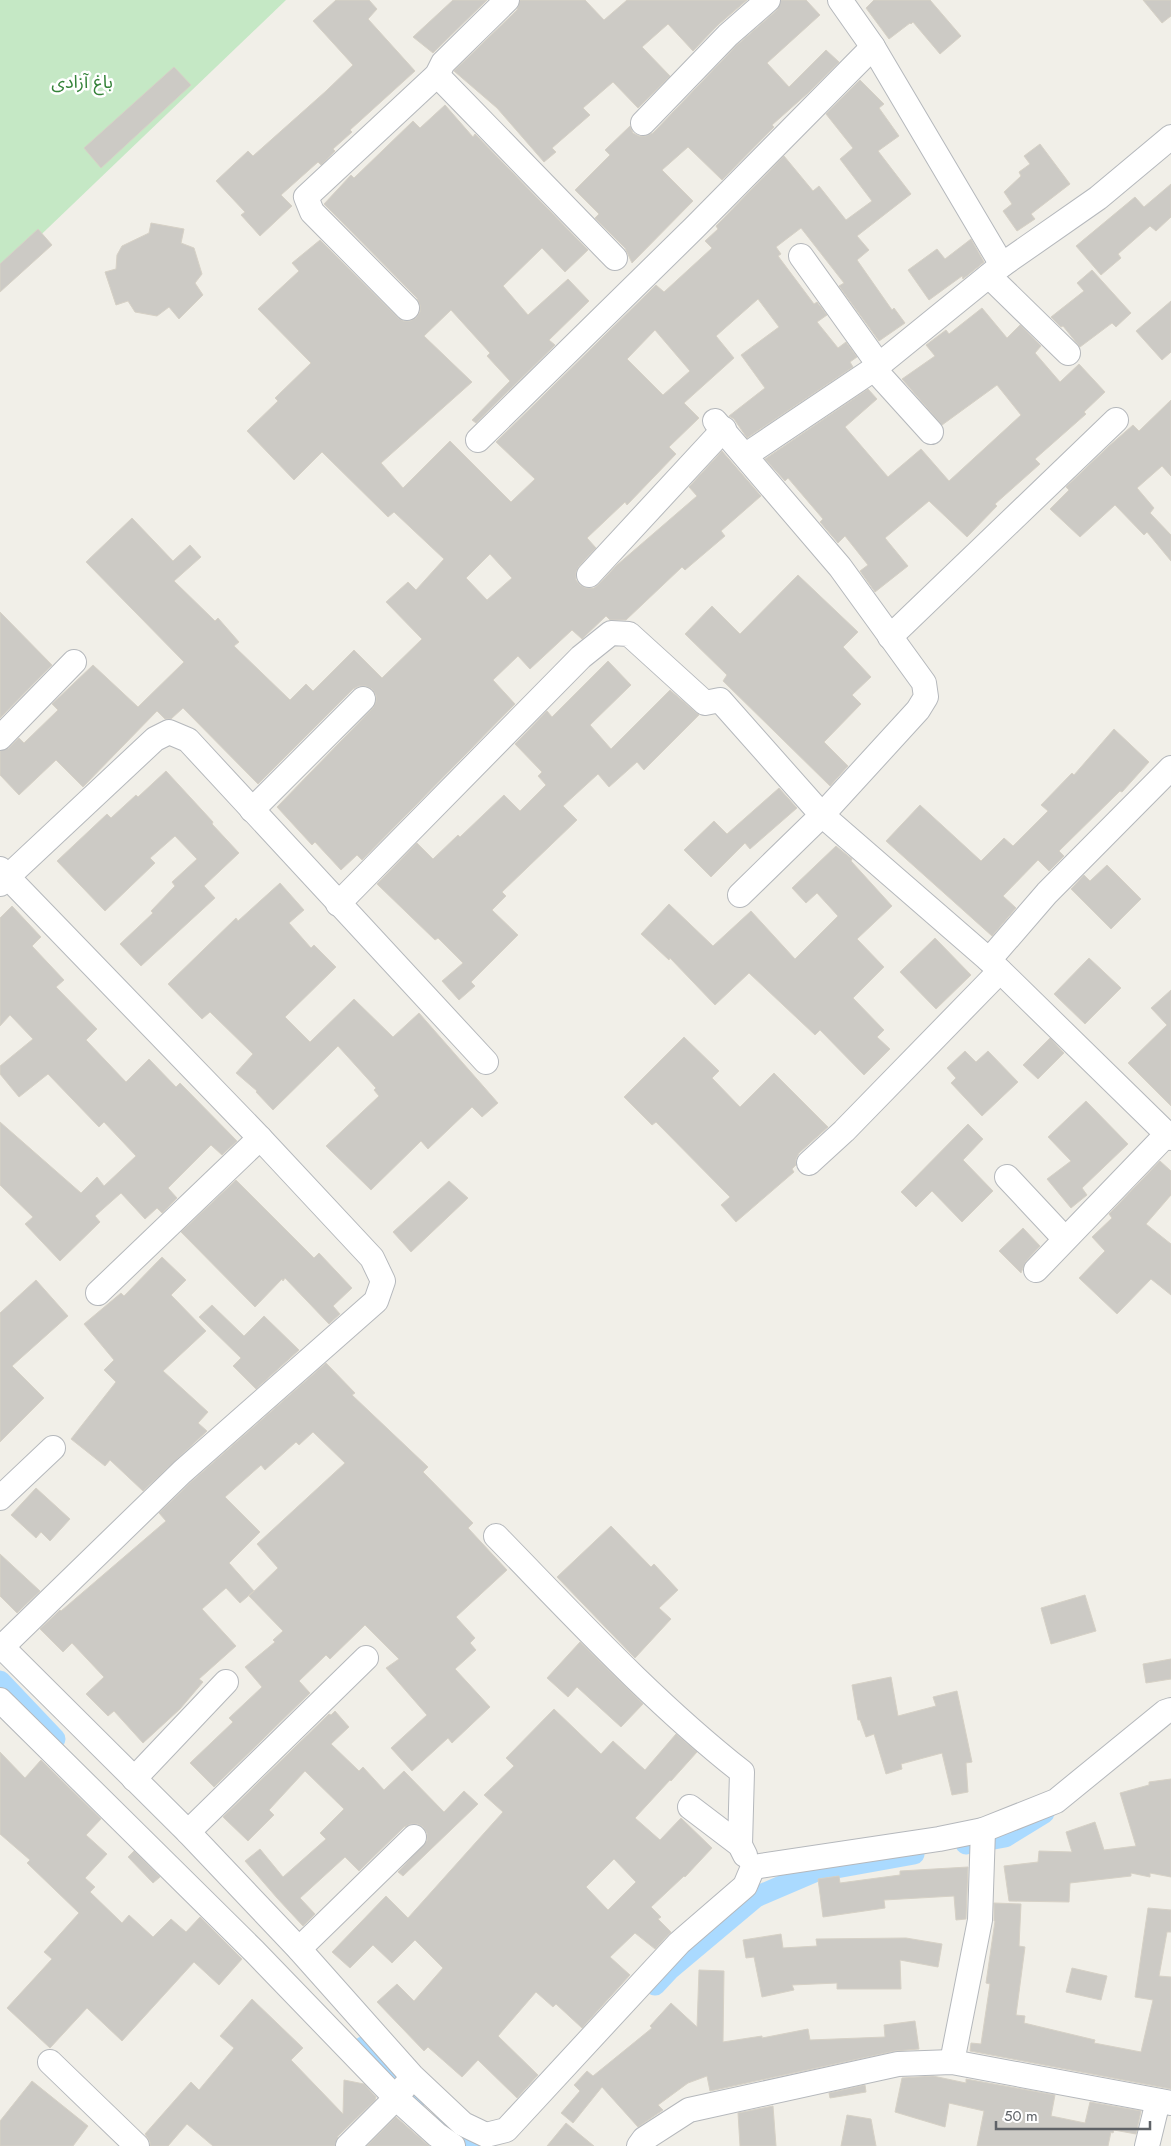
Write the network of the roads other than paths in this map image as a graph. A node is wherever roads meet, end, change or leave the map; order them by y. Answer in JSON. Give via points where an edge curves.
{"nodes":[{"id":1,"x":507,"y":0,"type":"edge"},
{"id":2,"x":768,"y":0,"type":"edge"},
{"id":3,"x":840,"y":0,"type":"edge"},
{"id":4,"x":873,"y":47,"type":"junction"},
{"id":5,"x":437,"y":75,"type":"junction"},
{"id":6,"x":643,"y":123,"type":"dead end"},
{"id":7,"x":1171,"y":137,"type":"edge"},
{"id":8,"x":801,"y":256,"type":"dead end"},
{"id":9,"x":615,"y":258,"type":"dead end"},
{"id":10,"x":996,"y":271,"type":"junction"},
{"id":11,"x":407,"y":308,"type":"dead end"},
{"id":12,"x":1068,"y":353,"type":"dead end"},
{"id":13,"x":876,"y":367,"type":"junction"},
{"id":14,"x":1116,"y":420,"type":"dead end"},
{"id":15,"x":931,"y":432,"type":"dead end"},
{"id":16,"x":478,"y":440,"type":"dead end"},
{"id":17,"x":746,"y":455,"type":"junction"},
{"id":18,"x":589,"y":575,"type":"dead end"},
{"id":19,"x":890,"y":637,"type":"junction"},
{"id":20,"x":74,"y":662,"type":"dead end"},
{"id":21,"x":363,"y":699,"type":"dead end"},
{"id":22,"x":0,"y":738,"type":"edge"},
{"id":23,"x":1171,"y":768,"type":"edge"},
{"id":24,"x":252,"y":810,"type":"junction"},
{"id":25,"x":822,"y":815,"type":"junction"},
{"id":26,"x":3,"y":876,"type":"edge"},
{"id":27,"x":740,"y":895,"type":"dead end"},
{"id":28,"x":338,"y":904,"type":"junction"},
{"id":29,"x":995,"y":965,"type":"junction"},
{"id":30,"x":486,"y":1062,"type":"dead end"},
{"id":31,"x":1169,"y":1136,"type":"edge"},
{"id":32,"x":260,"y":1138,"type":"junction"},
{"id":33,"x":809,"y":1163,"type":"dead end"},
{"id":34,"x":1007,"y":1177,"type":"dead end"},
{"id":35,"x":1066,"y":1239,"type":"junction"},
{"id":36,"x":1036,"y":1270,"type":"dead end"},
{"id":37,"x":98,"y":1294,"type":"dead end"},
{"id":38,"x":53,"y":1448,"type":"dead end"},
{"id":39,"x":0,"y":1498,"type":"edge"},
{"id":40,"x":496,"y":1536,"type":"dead end"},
{"id":41,"x":1,"y":1647,"type":"edge"},
{"id":42,"x":366,"y":1658,"type":"dead end"},
{"id":43,"x":226,"y":1682,"type":"dead end"},
{"id":44,"x":0,"y":1700,"type":"edge"},
{"id":45,"x":1171,"y":1710,"type":"edge"},
{"id":46,"x":134,"y":1779,"type":"junction"},
{"id":47,"x":690,"y":1807,"type":"dead end"},
{"id":48,"x":188,"y":1832,"type":"junction"},
{"id":49,"x":414,"y":1836,"type":"dead end"},
{"id":50,"x":983,"y":1840,"type":"junction"},
{"id":51,"x":740,"y":1846,"type":"junction"},
{"id":52,"x":753,"y":1867,"type":"junction"},
{"id":53,"x":299,"y":1949,"type":"junction"},
{"id":54,"x":50,"y":2062,"type":"dead end"},
{"id":55,"x":952,"y":2062,"type":"junction"},
{"id":56,"x":405,"y":2086,"type":"junction"},
{"id":57,"x":1164,"y":2102,"type":"edge"},
{"id":58,"x":137,"y":2146,"type":"edge"},
{"id":59,"x":348,"y":2146,"type":"edge"},
{"id":60,"x":453,"y":2146,"type":"edge"},
{"id":61,"x":639,"y":2146,"type":"edge"},
{"id":62,"x":1147,"y":2146,"type":"edge"}],
"edges":[{"from":1,"to":5,"type":"street","via":[[443,63]]},
{"from":2,"to":6,"type":"street","via":[[728,35]]},
{"from":3,"to":4,"type":"street"},
{"from":4,"to":10,"type":"street"},
{"from":4,"to":16,"type":"street"},
{"from":5,"to":9,"type":"street"},
{"from":5,"to":11,"type":"street","via":[[306,197],[312,212]]},
{"from":7,"to":10,"type":"street","via":[[1098,198]]},
{"from":8,"to":13,"type":"street"},
{"from":10,"to":12,"type":"street"},
{"from":10,"to":13,"type":"street"},
{"from":13,"to":15,"type":"street"},
{"from":13,"to":17,"type":"street"},
{"from":14,"to":19,"type":"street"},
{"from":17,"to":18,"type":"street","via":[[720,425]]},
{"from":17,"to":19,"type":"street","via":[[840,567]]},
{"from":19,"to":25,"type":"street","via":[[924,683],[926,697],[918,710]]},
{"from":20,"to":22,"type":"street"},
{"from":21,"to":24,"type":"street"},
{"from":23,"to":29,"type":"street","via":[[1047,893]]},
{"from":24,"to":26,"type":"street","via":[[188,740],[168,732],[155,739]]},
{"from":24,"to":28,"type":"street"},
{"from":25,"to":27,"type":"street"},
{"from":25,"to":28,"type":"street","via":[[720,700],[705,703],[629,634],[611,633],[582,657]]},
{"from":25,"to":29,"type":"street"},
{"from":26,"to":32,"type":"street"},
{"from":28,"to":30,"type":"street"},
{"from":29,"to":31,"type":"street"},
{"from":29,"to":33,"type":"street","via":[[844,1131]]},
{"from":31,"to":35,"type":"street"},
{"from":32,"to":37,"type":"street"},
{"from":32,"to":41,"type":"street","via":[[372,1258],[383,1281],[376,1301],[182,1472]]},
{"from":34,"to":35,"type":"street"},
{"from":35,"to":36,"type":"street"},
{"from":38,"to":39,"type":"street"},
{"from":40,"to":51,"type":"street","via":[[703,1742],[742,1772]]},
{"from":41,"to":46,"type":"street"},
{"from":42,"to":48,"type":"street"},
{"from":43,"to":46,"type":"street"},
{"from":44,"to":56,"type":"street","via":[[254,1951]]},
{"from":45,"to":50,"type":"street","via":[[1115,1751],[1056,1801]]},
{"from":46,"to":48,"type":"street"},
{"from":47,"to":51,"type":"street"},
{"from":48,"to":53,"type":"street"},
{"from":49,"to":53,"type":"street"},
{"from":50,"to":52,"type":"street","via":[[939,1839]]},
{"from":50,"to":55,"type":"street","via":[[980,1920]]},
{"from":51,"to":52,"type":"street"},
{"from":52,"to":56,"type":"street","via":[[745,1886],[679,1942],[506,2130],[486,2135]]},
{"from":53,"to":56,"type":"street"},
{"from":54,"to":58,"type":"street"},
{"from":55,"to":57,"type":"street"},
{"from":55,"to":61,"type":"street","via":[[898,2064],[689,2110],[644,2139]]},
{"from":56,"to":59,"type":"street"},
{"from":56,"to":60,"type":"street","via":[[437,2135]]},
{"from":57,"to":62,"type":"street"}]}
